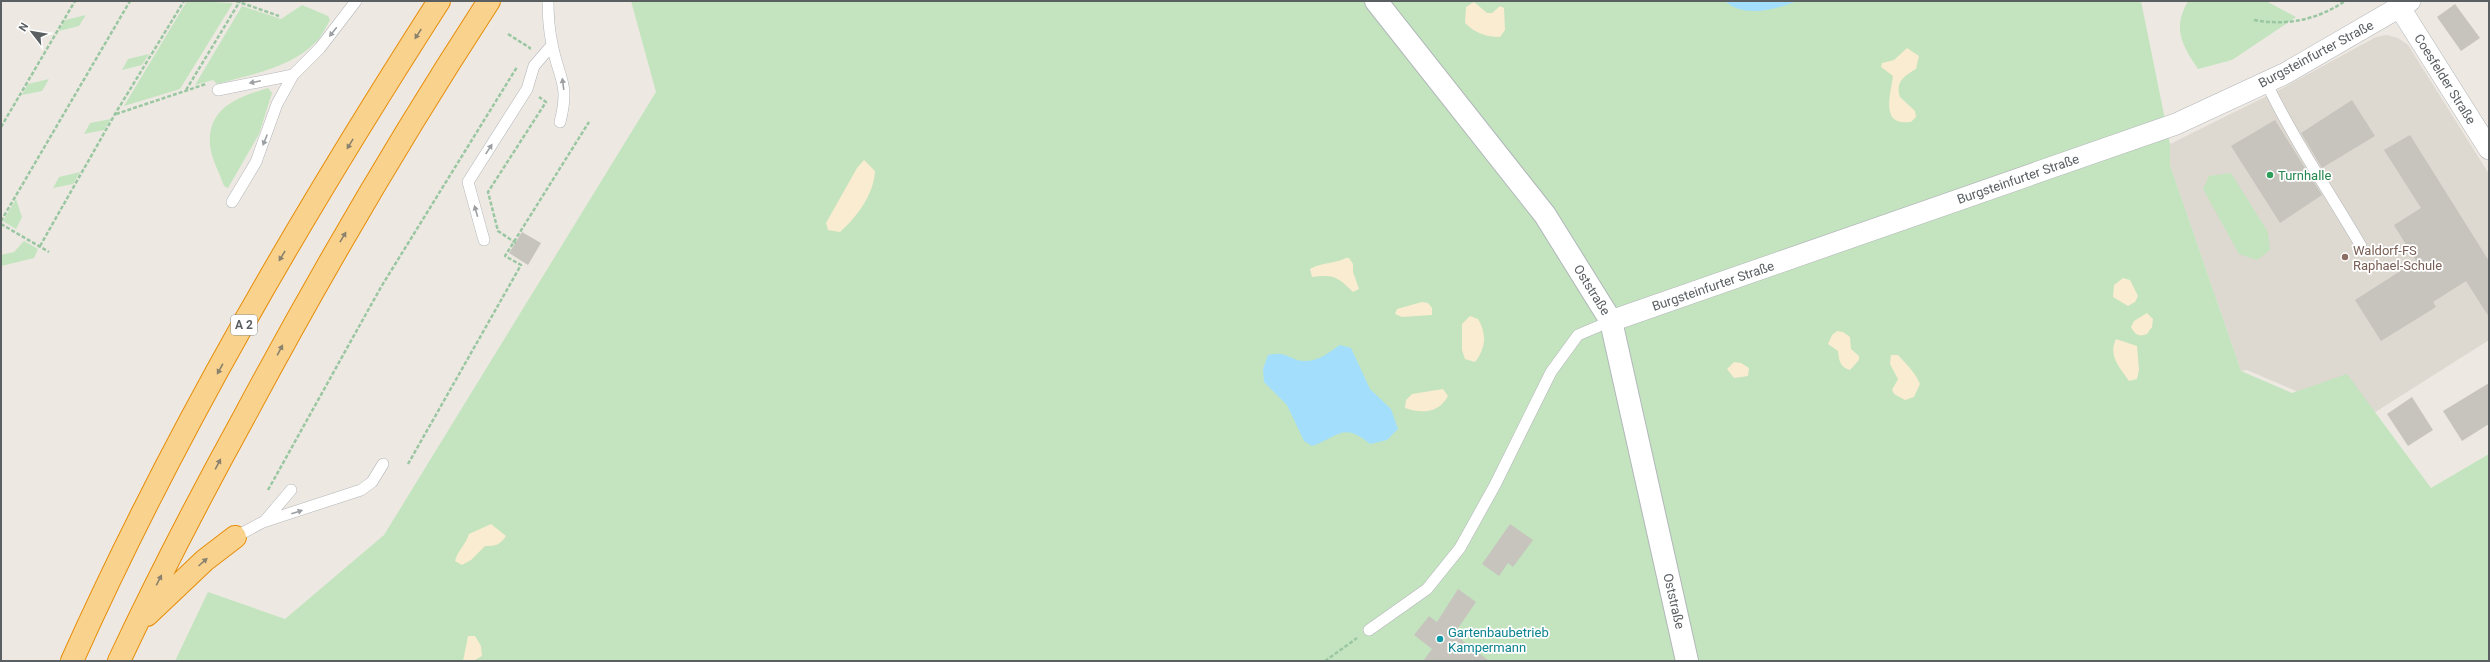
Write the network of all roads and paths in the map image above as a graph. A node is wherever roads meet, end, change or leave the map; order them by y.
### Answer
1 (75, 1) edge
2 (130, 1) edge
3 (184, 1) edge
4 (238, 1) edge
5 (356, 1) edge
6 (439, 1) edge
7 (489, 1) edge
8 (548, 1) edge
9 (1376, 1) edge
10 (2345, 1) edge
11 (2402, 3) edge
12 (278, 16) dead end
13 (2254, 20) dead end
14 (508, 34) dead end
15 (552, 45) junction
16 (526, 54) dead end
17 (518, 66) dead end
18 (293, 75) junction
19 (510, 78) junction
20 (2266, 82) junction
21 (527, 89) junction
22 (186, 90) junction
23 (218, 90) joint
24 (115, 114) junction
25 (560, 122) dead end
26 (589, 122) dead end
27 (1, 127) edge
28 (2489, 149) edge
29 (232, 202) dead end
30 (1, 222) edge
31 (484, 240) dead end
32 (514, 242) junction
33 (40, 246) junction
34 (2361, 246) dead end
35 (50, 252) dead end
36 (1611, 321) junction
37 (383, 464) dead end
38 (408, 464) dead end
39 (268, 490) dead end
40 (291, 490) dead end
41 (263, 522) junction
42 (235, 537) joint
43 (135, 627) junction
44 (1368, 630) joint
45 (72, 661) edge
46 (119, 661) edge
47 (1325, 661) edge
48 (1687, 661) edge

1 - 27 path
2 - 30 path
3 - 24 path
4 - 12 path
4 - 22 path
5 -> 18 lane
6 -> 45 highway, A 2
43 -> 7 highway
8 - 15 lane
9 - 36 street, Oststraße
10 - 13 path
11 - 20 street, Burgsteinfurter Straße
11 - 28 street, Coesfelder Straße
14 - 16 path
15 - 21 lane
25 -> 15 lane
17 - 19 path
18 -> 23 lane
18 -> 29 lane
19 - 21 path
19 - 39 path
20 - 34 lane
20 - 36 street, Burgsteinfurter Straße
31 -> 21 lane
21 - 32 path
22 - 23 path
22 - 24 path
24 - 33 path
26 - 32 path
30 - 33 path
32 - 38 path
33 - 35 path
36 - 44 lane
36 - 48 street, Oststraße
41 -> 37 lane
40 - 41 lane
41 - 42 lane
43 -> 42 highway
43 - 46 highway
44 - 47 path

